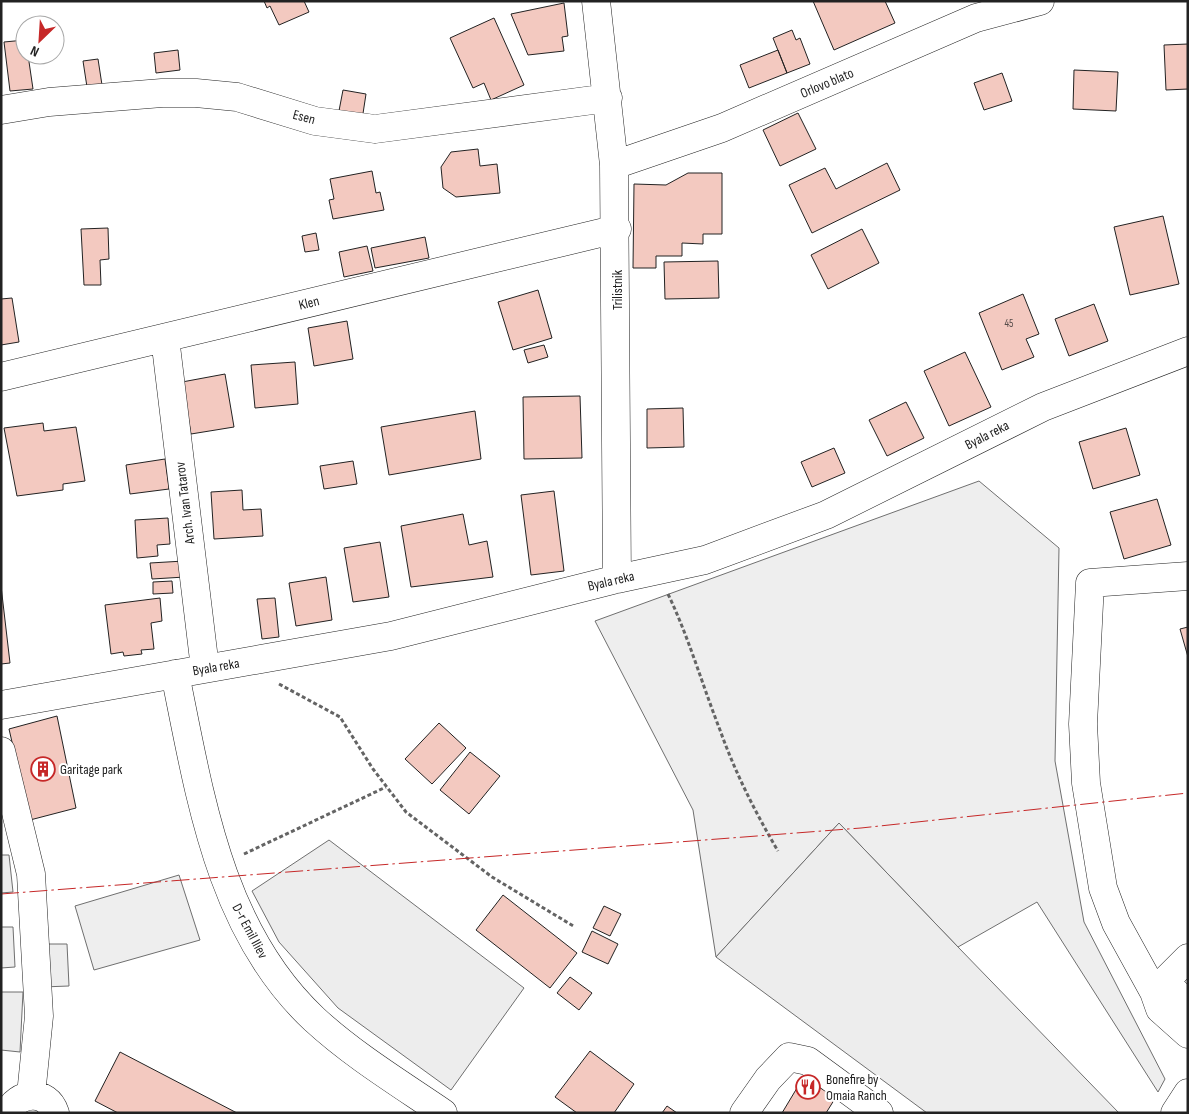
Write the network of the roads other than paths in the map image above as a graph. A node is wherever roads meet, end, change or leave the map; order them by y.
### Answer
1 (596, 1) edge
2 (1040, 1) edge
3 (608, 98) junction
4 (1, 110) edge
5 (614, 164) junction
6 (616, 229) junction
7 (165, 338) junction
8 (1188, 351) edge
9 (1, 377) edge
10 (1188, 576) edge
11 (617, 579) junction
12 (205, 668) junction
13 (175, 674) junction
14 (1, 704) edge
15 (1, 751) edge
16 (1188, 958) edge
17 (1154, 992) junction
18 (1188, 1005) edge
19 (1188, 1034) edge
20 (1188, 1093) edge
21 (31, 1095) junction
22 (8, 1113) edge
23 (55, 1113) edge
24 (443, 1113) edge
25 (744, 1113) edge
26 (879, 1113) edge
27 (1174, 1113) edge

1 - 3 street, Trilistnik
2 - 5 street, Orlovo blato
3 - 4 street, Esen
3 - 5 street, Trilistnik
5 - 6 street, Trilistnik
6 - 7 street, Klen
6 - 11 street, Trilistnik
7 - 9 street, Klen
7 - 12 street, Arch. Ivan Tatarov
8 - 11 street, Byala reka
10 - 17 street
11 - 12 street, Byala reka
12 - 13 street, Byala reka
13 - 14 street, Byala reka
13 - 24 street, D-r Emil Iliev
15 - 21 street
16 - 17 street
17 - 18 street
17 - 19 street
20 - 27 street
21 - 22 street
21 - 23 street
25 - 26 street

